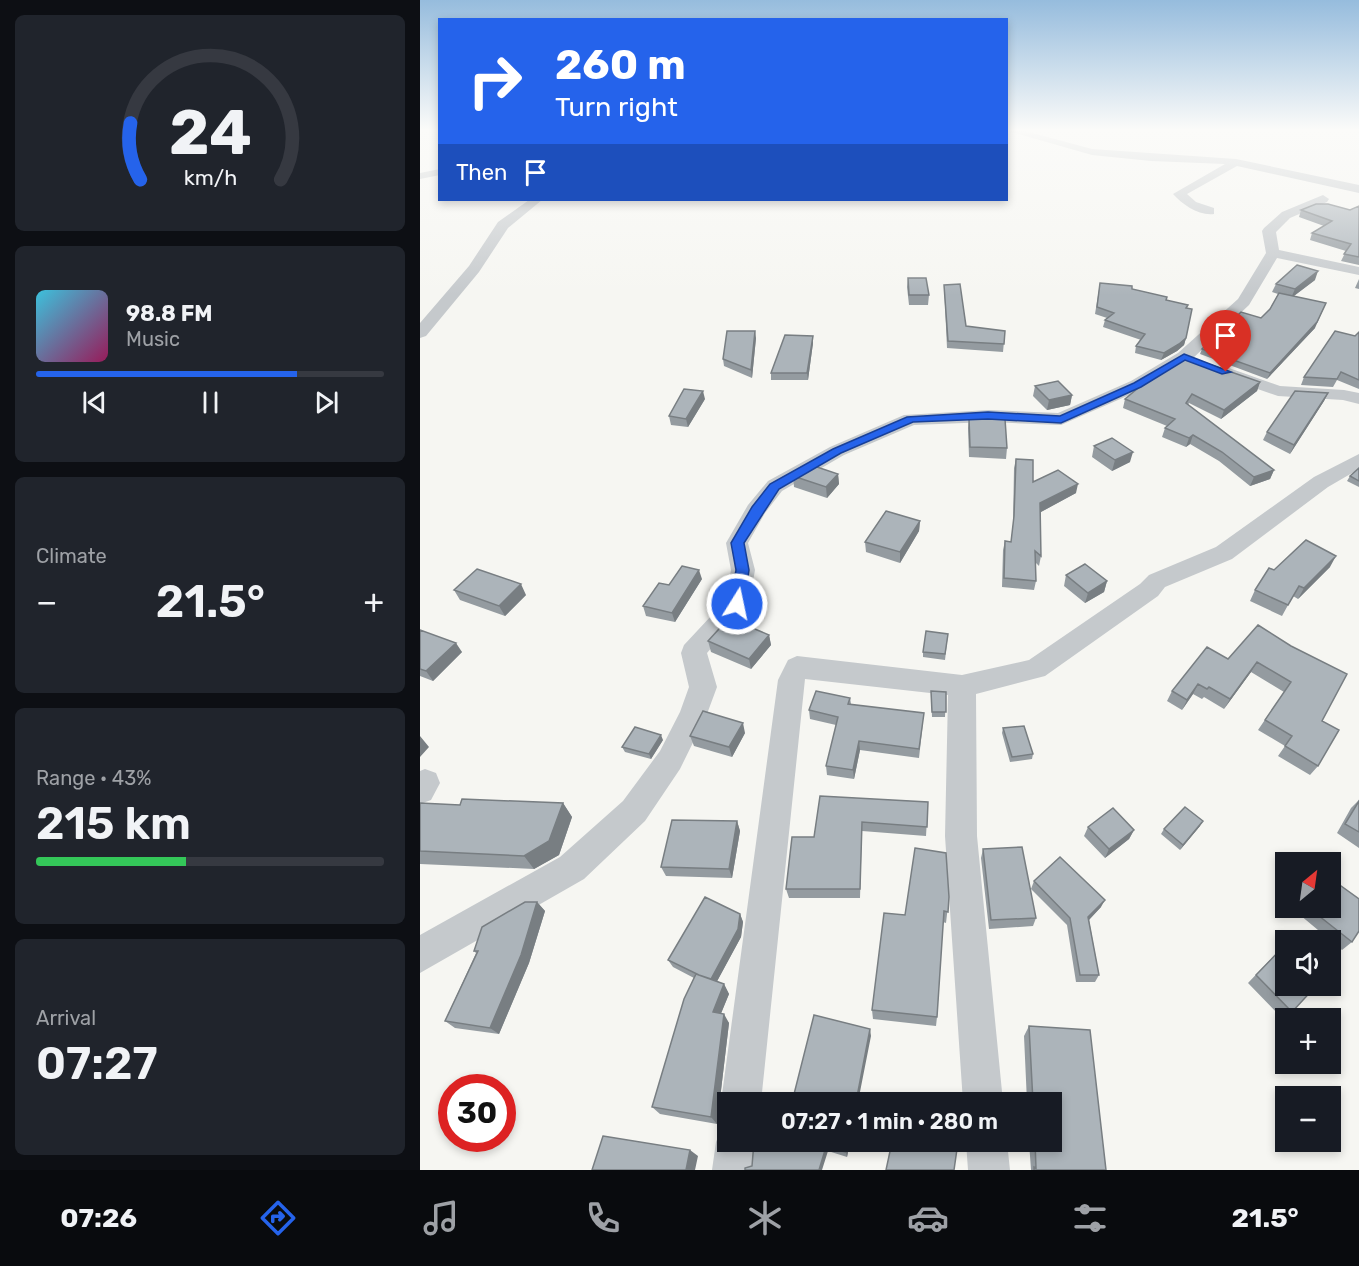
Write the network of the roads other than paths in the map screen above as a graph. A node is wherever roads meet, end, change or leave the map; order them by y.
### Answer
1 (1194, 186) edge
2 (1344, 186) edge
3 (1359, 189) edge
4 (1323, 199) dead end
5 (535, 201) edge
6 (1210, 211) dead end
7 (1274, 253) junction
8 (1359, 271) edge
9 (420, 333) edge
10 (1202, 363) junction
11 (1359, 399) edge
12 (1359, 460) edge
13 (962, 686) junction
14 (420, 954) edge
15 (742, 1092) edge
16 (982, 1092) edge
17 (736, 1152) edge
18 (988, 1152) edge
19 (733, 1170) edge
20 (989, 1170) edge

1 - 6 street
2 - 3 street
4 - 7 street
5 - 9 street
7 - 8 street
7 - 10 street
10 - 11 street
10 - 14 street
12 - 13 street
13 - 15 street
13 - 16 street
17 - 19 street
18 - 20 street

